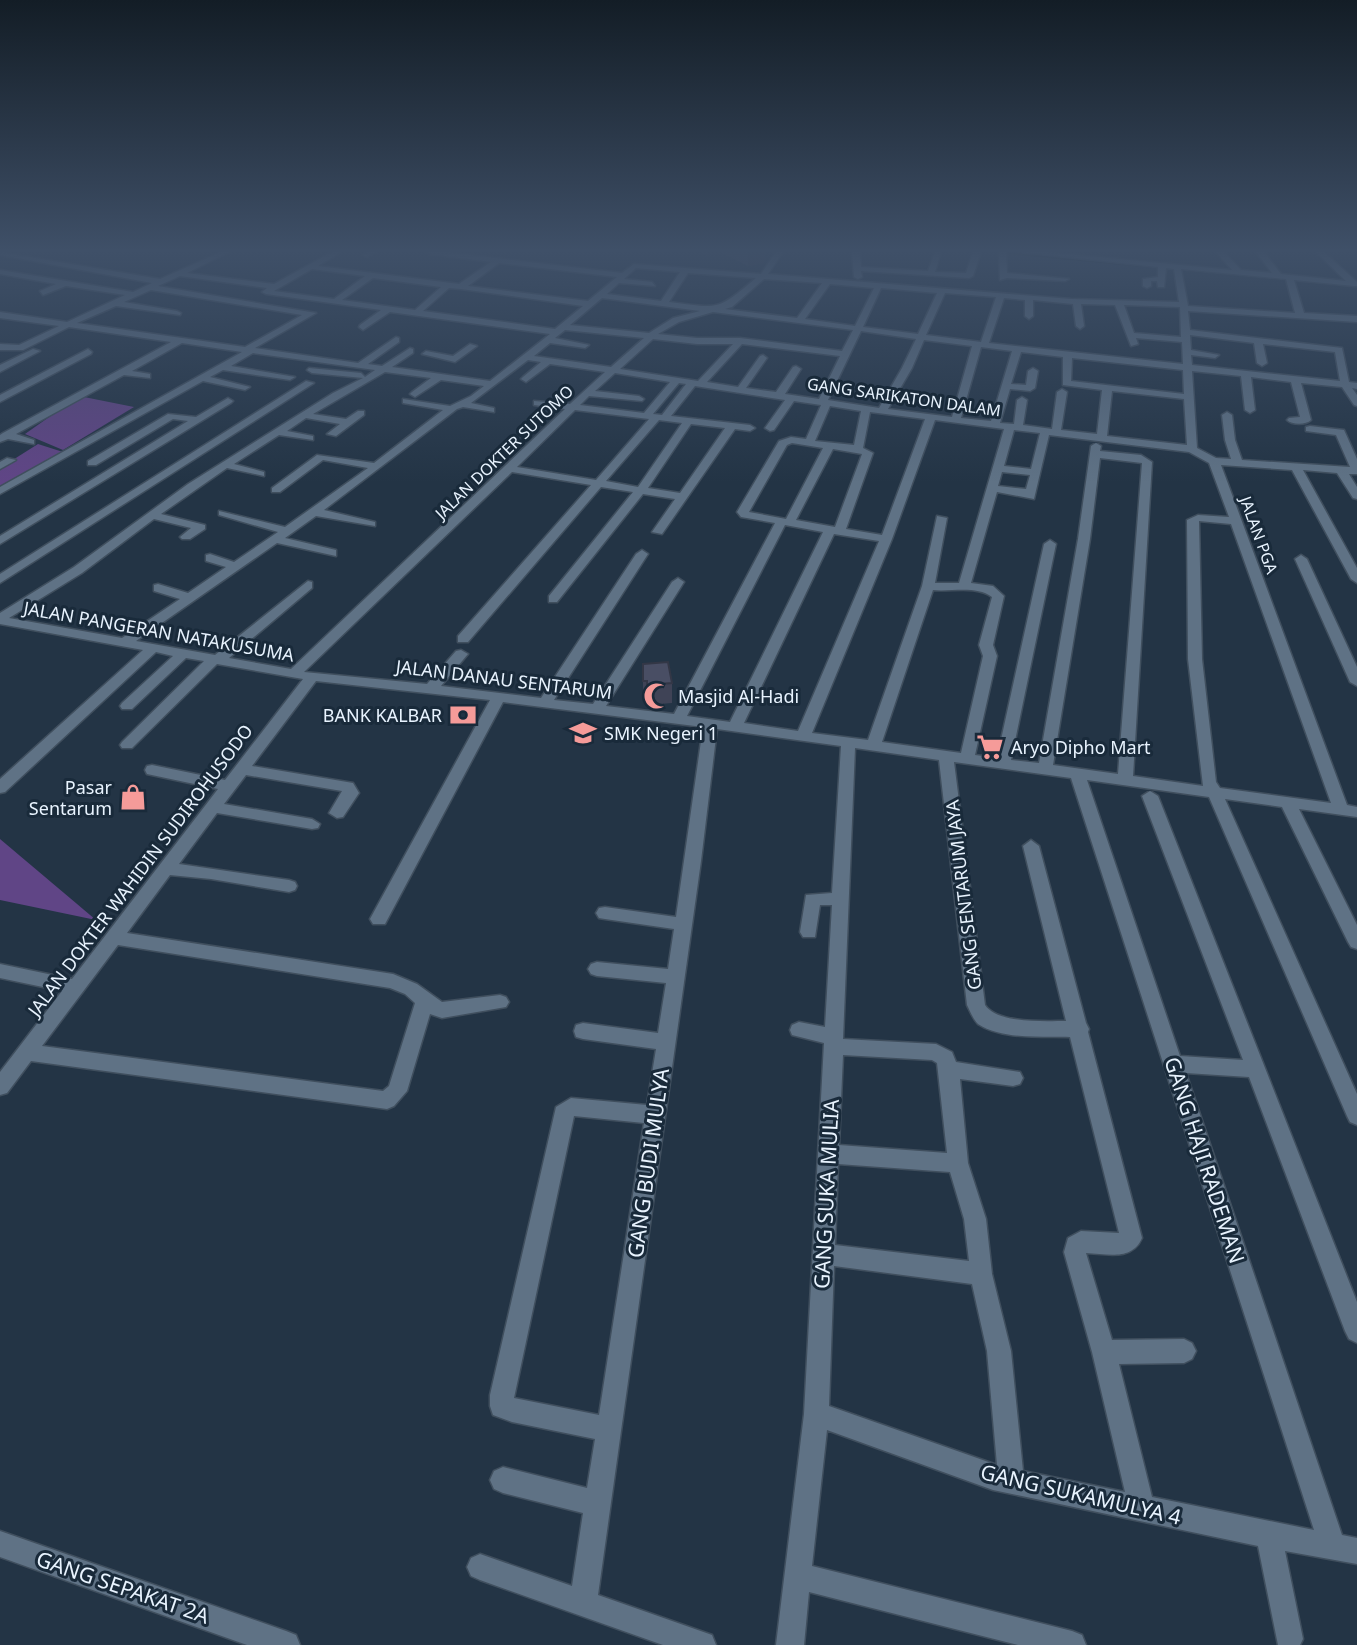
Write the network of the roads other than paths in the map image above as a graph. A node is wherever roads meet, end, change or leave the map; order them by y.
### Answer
1 (59, 329) edge
2 (96, 329) edge
3 (285, 329) edge
4 (505, 329) edge
5 (528, 329) edge
6 (561, 329) edge
7 (660, 329) edge
8 (856, 329) joint
9 (925, 329) edge
10 (987, 329) edge
11 (1129, 329) edge
12 (1186, 329) edge
13 (556, 333) junction
14 (651, 336) junction
15 (1186, 336) junction
16 (492, 337) dead end
17 (919, 337) junction
18 (181, 340) junction
19 (286, 340) dead end
20 (396, 340) dead end
21 (1258, 340) junction
22 (740, 341) junction
23 (585, 345) dead end
24 (981, 345) junction
25 (473, 346) dead end
26 (2, 349) edge
27 (249, 349) junction
28 (325, 349) dead end
29 (1017, 349) junction
30 (36, 351) dead end
31 (410, 351) dead end
32 (88, 352) dead end
33 (265, 352) junction
34 (1186, 352) junction
35 (846, 354) junction
36 (1068, 355) junction
37 (1216, 355) dead end
38 (525, 357) junction
39 (310, 358) junction
40 (764, 358) dead end
41 (548, 361) junction
42 (1262, 363) dead end
43 (137, 364) junction
44 (360, 365) junction
45 (1186, 366) junction
46 (155, 367) dead end
47 (220, 367) junction
48 (514, 367) junction
49 (384, 368) junction
50 (0, 369) edge
51 (313, 369) dead end
52 (796, 369) dead end
53 (613, 370) junction
54 (402, 371) junction
55 (536, 371) junction
56 (1033, 371) dead end
57 (122, 372) junction
58 (1244, 373) junction
59 (147, 376) dead end
60 (440, 376) junction
61 (290, 377) dead end
62 (201, 378) junction
63 (370, 378) junction
64 (526, 379) dead end
65 (678, 379) junction
66 (1295, 379) junction
67 (1123, 382) dead end
68 (309, 383) dead end
69 (697, 383) junction
70 (491, 384) junction
71 (1345, 384) junction
72 (1006, 386) junction
73 (1357, 386) edge
74 (246, 387) dead end
75 (1107, 389) junction
76 (590, 390) junction
77 (740, 390) junction
78 (1062, 392) dead end
79 (1188, 393) junction
80 (639, 396) dead end
81 (779, 396) junction
82 (58, 398) dead end
83 (791, 398) junction
84 (0, 399) edge
85 (72, 400) junction
86 (228, 401) dead end
87 (824, 402) junction
88 (537, 403) dead end
89 (1357, 403) edge
90 (1000, 405) junction
91 (456, 406) junction
92 (573, 408) junction
93 (866, 409) junction
94 (491, 410) dead end
95 (1250, 410) dead end
96 (882, 411) junction
97 (361, 413) dead end
98 (304, 415) junction
99 (1227, 415) dead end
100 (657, 416) junction
101 (931, 417) junction
102 (690, 419) junction
103 (956, 419) junction
104 (198, 420) junction
105 (439, 420) junction
106 (1292, 420) dead end
107 (348, 422) junction
108 (458, 423) dead end
109 (995, 424) junction
110 (1308, 425) junction
111 (732, 426) junction
112 (750, 428) dead end
113 (770, 428) dead end
114 (1014, 428) junction
115 (1148, 431) dead end
116 (279, 432) junction
117 (1050, 432) junction
118 (332, 434) dead end
119 (4, 437) edge
120 (1100, 437) junction
121 (309, 438) dead end
122 (1315, 441) dead end
123 (30, 442) dead end
124 (809, 443) junction
125 (1146, 443) junction
126 (829, 446) junction
127 (858, 449) junction
128 (1192, 449) junction
129 (1095, 454) junction
130 (61, 457) junction
131 (1214, 461) junction
132 (92, 463) junction
133 (1238, 463) junction
134 (227, 465) junction
135 (377, 467) junction
136 (1296, 467) junction
137 (998, 468) junction
138 (120, 469) junction
139 (510, 470) junction
140 (1340, 470) junction
141 (1357, 471) edge
142 (1035, 473) junction
143 (260, 474) dead end
144 (159, 477) junction
145 (598, 483) junction
146 (192, 485) junction
147 (992, 488) junction
148 (276, 489) dead end
149 (641, 490) junction
150 (0, 491) edge
151 (1357, 496) edge
152 (682, 497) junction
153 (315, 512) junction
154 (223, 513) dead end
155 (154, 516) junction
156 (941, 518) dead end
157 (1236, 521) junction
158 (785, 522) junction
159 (371, 524) dead end
160 (288, 531) junction
161 (658, 531) dead end
162 (834, 531) junction
163 (186, 537) dead end
164 (276, 539) junction
165 (886, 539) junction
166 (0, 541) edge
167 (1051, 544) dead end
168 (332, 553) dead end
169 (642, 554) dead end
170 (210, 558) dead end
171 (1301, 559) dead end
172 (236, 566) junction
173 (0, 579) edge
174 (1357, 579) edge
175 (678, 582) dead end
176 (308, 585) dead end
177 (928, 586) junction
178 (964, 586) junction
179 (158, 588) dead end
180 (190, 598) junction
181 (553, 599) dead end
182 (0, 619) edge
183 (463, 639) dead end
184 (126, 642) junction
185 (154, 647) junction
186 (183, 653) junction
187 (461, 654) dead end
188 (217, 659) junction
189 (295, 673) junction
190 (312, 677) junction
191 (1357, 682) edge
192 (431, 689) junction
193 (498, 698) junction
194 (545, 704) junction
195 (127, 706) dead end
196 (596, 710) junction
197 (678, 719) junction
198 (710, 725) junction
199 (734, 727) junction
200 (803, 736) junction
201 (848, 743) junction
202 (127, 745) dead end
203 (873, 746) junction
204 (946, 757) junction
205 (967, 759) junction
206 (1003, 764) junction
207 (240, 769) junction
208 (1045, 769) junction
209 (152, 770) dead end
210 (1077, 774) junction
211 (1125, 781) junction
212 (227, 786) junction
213 (0, 788) edge
214 (1147, 790) junction
215 (1215, 793) junction
216 (1288, 803) junction
217 (211, 807) junction
218 (1341, 810) junction
219 (1357, 812) edge
220 (337, 813) dead end
221 (312, 824) dead end
222 (1031, 846) dead end
223 (164, 869) junction
224 (289, 886) dead end
225 (839, 899) junction
226 (605, 913) dead end
227 (379, 919) dead end
228 (683, 924) junction
229 (809, 932) dead end
230 (113, 938) junction
231 (1357, 942) edge
232 (597, 969) dead end
233 (0, 971) edge
234 (676, 977) junction
235 (76, 987) junction
236 (425, 1000) junction
237 (500, 1002) dead end
238 (1080, 1029) junction
239 (799, 1030) dead end
240 (583, 1031) dead end
241 (666, 1042) junction
242 (834, 1042) junction
243 (27, 1052) junction
244 (1173, 1064) junction
245 (949, 1069) junction
246 (1254, 1069) junction
247 (1013, 1078) dead end
248 (0, 1087) edge
249 (655, 1115) junction
250 (1357, 1116) edge
251 (828, 1154) junction
252 (958, 1163) junction
253 (824, 1254) junction
254 (981, 1274) junction
255 (1357, 1331) edge
256 (1184, 1351) dead end
257 (1104, 1352) junction
258 (816, 1414) junction
259 (609, 1429) junction
260 (503, 1480) dead end
261 (1011, 1481) junction
262 (598, 1504) junction
263 (1141, 1507) junction
264 (1269, 1535) junction
265 (0, 1544) edge
266 (1345, 1549) edge
267 (480, 1567) dead end
268 (800, 1576) junction
269 (583, 1602) junction
270 (1289, 1639) dead end
271 (286, 1645) edge
272 (702, 1645) edge
273 (790, 1645) edge
274 (1072, 1645) edge

1 - 26 street
2 - 18 street
3 - 27 street
4 - 16 street
5 - 13 street
6 - 13 street
7 - 14 street, JALAN DOKTER SUTOMO
8 - 17 street
8 - 35 street
9 - 17 street
10 - 24 street
11 - 15 street
12 - 15 street
13 - 14 street
13 - 23 street
13 - 38 street
14 - 22 street
14 - 53 street, JALAN DOKTER SUTOMO
15 - 21 street
15 - 34 street
17 - 24 street
17 - 96 street
18 - 27 street
18 - 43 street
19 - 33 street
20 - 44 street
21 - 42 street
21 - 71 street
22 - 35 street
22 - 69 street
24 - 29 street
24 - 103 street
25 - 54 street
27 - 33 street
27 - 47 street
28 - 39 street
29 - 36 street
29 - 72 street
30 - 50 street
31 - 49 street
32 - 84 street
33 - 39 street
34 - 37 street
34 - 45 street
35 - 87 street
36 - 45 street
36 - 75 street
38 - 41 street, GANG SARIKATON DALAM
38 - 48 street
39 - 44 street
40 - 77 street
41 - 53 street, GANG SARIKATON DALAM
41 - 55 street
43 - 46 street
43 - 57 street
44 - 49 street
45 - 58 street
45 - 79 street
47 - 61 street
47 - 62 street
48 - 55 street
48 - 70 street
49 - 54 street
49 - 63 street
51 - 63 street
52 - 81 street
53 - 65 street, GANG SARIKATON DALAM
53 - 76 street, JALAN DOKTER SUTOMO
54 - 60 street
55 - 64 street
56 - 72 street
57 - 59 street
57 - 85 street
58 - 66 street
58 - 95 street
60 - 70 street
60 - 91 street
62 - 74 street
62 - 130 street
63 - 98 street
65 - 69 street, GANG SARIKATON DALAM
65 - 100 street
66 - 71 street
66 - 110 street
67 - 79 street
68 - 144 street
69 - 77 street, GANG SARIKATON DALAM
69 - 100 street
70 - 91 street
71 - 73 street
71 - 89 street
72 - 90 street
75 - 79 street
75 - 120 street
76 - 80 street
76 - 92 street, JALAN DOKTER SUTOMO
77 - 81 street, GANG SARIKATON DALAM
78 - 117 street
79 - 128 street
81 - 83 street, GANG SARIKATON DALAM
82 - 85 street
83 - 87 street, GANG SARIKATON DALAM
83 - 113 street
85 - 119 street
86 - 104 street
87 - 93 street, GANG SARIKATON DALAM
87 - 124 street
88 - 92 street
90 - 109 street
90 - 114 street
91 - 94 street
91 - 105 street
92 - 100 street
92 - 139 street, JALAN DOKTER SUTOMO
93 - 96 street, GANG SARIKATON DALAM
93 - 127 street
96 - 101 street, GANG SARIKATON DALAM
97 - 107 street
98 - 107 street
98 - 116 street
99 - 133 street
100 - 102 street
100 - 145 street
101 - 103 street, GANG SARIKATON DALAM
101 - 165 street
102 - 111 street
102 - 149 street
103 - 109 street, GANG SARIKATON DALAM
104 - 132 street
104 - 138 street
105 - 108 street
105 - 135 street
106 - 110 street
107 - 118 street
109 - 114 street, GANG SARIKATON DALAM
110 - 122 street
110 - 141 street
111 - 112 street
111 - 152 street
114 - 117 street, GANG SARIKATON DALAM
114 - 137 street
115 - 125 street
116 - 121 street
116 - 134 street
117 - 120 street, GANG SARIKATON DALAM
117 - 142 street
119 - 123 street
120 - 125 street, GANG SARIKATON DALAM
120 - 129 street
124 - 126 street
124 - 158 street
125 - 128 street, GANG SARIKATON DALAM
126 - 127 street
126 - 158 street
127 - 162 street
128 - 131 street
129 - 208 street
129 - 211 street
130 - 132 street
130 - 150 street
131 - 133 street
131 - 157 street, JALAN PGA
132 - 138 street
133 - 136 street
134 - 143 street
134 - 146 street
135 - 148 street
135 - 153 street
136 - 140 street
136 - 174 street
137 - 142 street
137 - 147 street
138 - 166 street
139 - 145 street
139 - 189 street, JALAN DOKTER SUTOMO
140 - 141 street
140 - 151 street
142 - 147 street
144 - 146 street
144 - 173 street
145 - 149 street
145 - 183 street
146 - 155 street
147 - 178 street
149 - 152 street
149 - 181 street
152 - 161 street
153 - 159 street
153 - 160 street
154 - 160 street
155 - 163 street
155 - 182 street
156 - 177 street
157 - 215 street
157 - 218 street, JALAN PGA
158 - 162 street
158 - 197 street
160 - 164 street
162 - 165 street
162 - 199 street
164 - 168 street
164 - 172 street
165 - 200 street
167 - 206 street
169 - 194 street
170 - 172 street
171 - 191 street
172 - 180 street
175 - 196 street
176 - 188 street
177 - 178 street
177 - 203 street
178 - 205 street
179 - 180 street
180 - 184 street
182 - 184 street, JALAN PANGERAN NATAKUSUMA
184 - 185 street, JALAN PANGERAN NATAKUSUMA
185 - 186 street, JALAN PANGERAN NATAKUSUMA
185 - 213 street
186 - 188 street, JALAN PANGERAN NATAKUSUMA
186 - 195 street
187 - 192 street
188 - 189 street, JALAN PANGERAN NATAKUSUMA
188 - 202 street
189 - 190 street, JALAN PANGERAN NATAKUSUMA
190 - 192 street, JALAN DANAU SENTARUM
190 - 207 street, JALAN DOKTER WAHIDIN SUDIROHUSODO
192 - 193 street, JALAN DANAU SENTARUM
193 - 194 street, JALAN DANAU SENTARUM
193 - 227 street
194 - 196 street, JALAN DANAU SENTARUM
196 - 197 street, JALAN DANAU SENTARUM
197 - 198 street, JALAN DANAU SENTARUM
198 - 199 street, JALAN DANAU SENTARUM
198 - 228 street, GANG BUDI MULYA
199 - 200 street, JALAN DANAU SENTARUM
200 - 201 street, JALAN DANAU SENTARUM
201 - 203 street, JALAN DANAU SENTARUM
201 - 225 street, GANG SUKA MULIA
203 - 204 street, JALAN DANAU SENTARUM
204 - 205 street, JALAN DANAU SENTARUM
204 - 238 street, GANG SENTARUM JAYA
205 - 206 street, JALAN DANAU SENTARUM
206 - 208 street, JALAN DANAU SENTARUM
207 - 212 street, JALAN DOKTER WAHIDIN SUDIROHUSODO
207 - 220 street
208 - 210 street, JALAN DANAU SENTARUM
209 - 212 street
210 - 211 street, JALAN DANAU SENTARUM
210 - 244 street, GANG HAJI RADEMAN
211 - 214 street, JALAN DANAU SENTARUM
212 - 217 street, JALAN DOKTER WAHIDIN SUDIROHUSODO
214 - 215 street, JALAN DANAU SENTARUM
214 - 246 street
215 - 216 street, JALAN DANAU SENTARUM
215 - 250 street
216 - 218 street, JALAN DANAU SENTARUM
216 - 231 street
217 - 221 street
217 - 223 street, JALAN DOKTER WAHIDIN SUDIROHUSODO
218 - 219 street, JALAN DANAU SENTARUM
222 - 238 street
223 - 224 street
223 - 230 street, JALAN DOKTER WAHIDIN SUDIROHUSODO
225 - 229 street
225 - 242 street, GANG SUKA MULIA
226 - 228 street
228 - 234 street, GANG BUDI MULYA
230 - 235 street, JALAN DOKTER WAHIDIN SUDIROHUSODO
230 - 236 street
232 - 234 street
233 - 235 street
234 - 241 street, GANG BUDI MULYA
235 - 243 street, JALAN DOKTER WAHIDIN SUDIROHUSODO
236 - 237 street
236 - 243 street
238 - 257 street
239 - 242 street
240 - 241 street
241 - 249 street, GANG BUDI MULYA
242 - 245 street
242 - 251 street, GANG SUKA MULIA
243 - 248 street, JALAN DOKTER WAHIDIN SUDIROHUSODO
244 - 246 street
244 - 266 street, GANG HAJI RADEMAN
245 - 247 street
245 - 252 street
246 - 255 street
249 - 259 street, GANG BUDI MULYA
249 - 259 street
251 - 252 street
251 - 253 street, GANG SUKA MULIA
252 - 254 street
253 - 254 street
253 - 258 street, GANG SUKA MULIA
254 - 261 street
256 - 257 street
257 - 263 street
258 - 261 street, GANG SUKAMULYA 4
258 - 268 street, GANG SUKA MULIA
259 - 262 street, GANG BUDI MULYA
260 - 262 street
261 - 263 street, GANG SUKAMULYA 4
262 - 269 street, GANG BUDI MULYA
263 - 264 street, GANG SUKAMULYA 4
264 - 266 street, GANG SUKAMULYA 4
264 - 270 street
265 - 271 street, GANG SEPAKAT 2A
267 - 269 street
268 - 273 street, GANG SUKA MULIA
268 - 274 street
269 - 272 street

